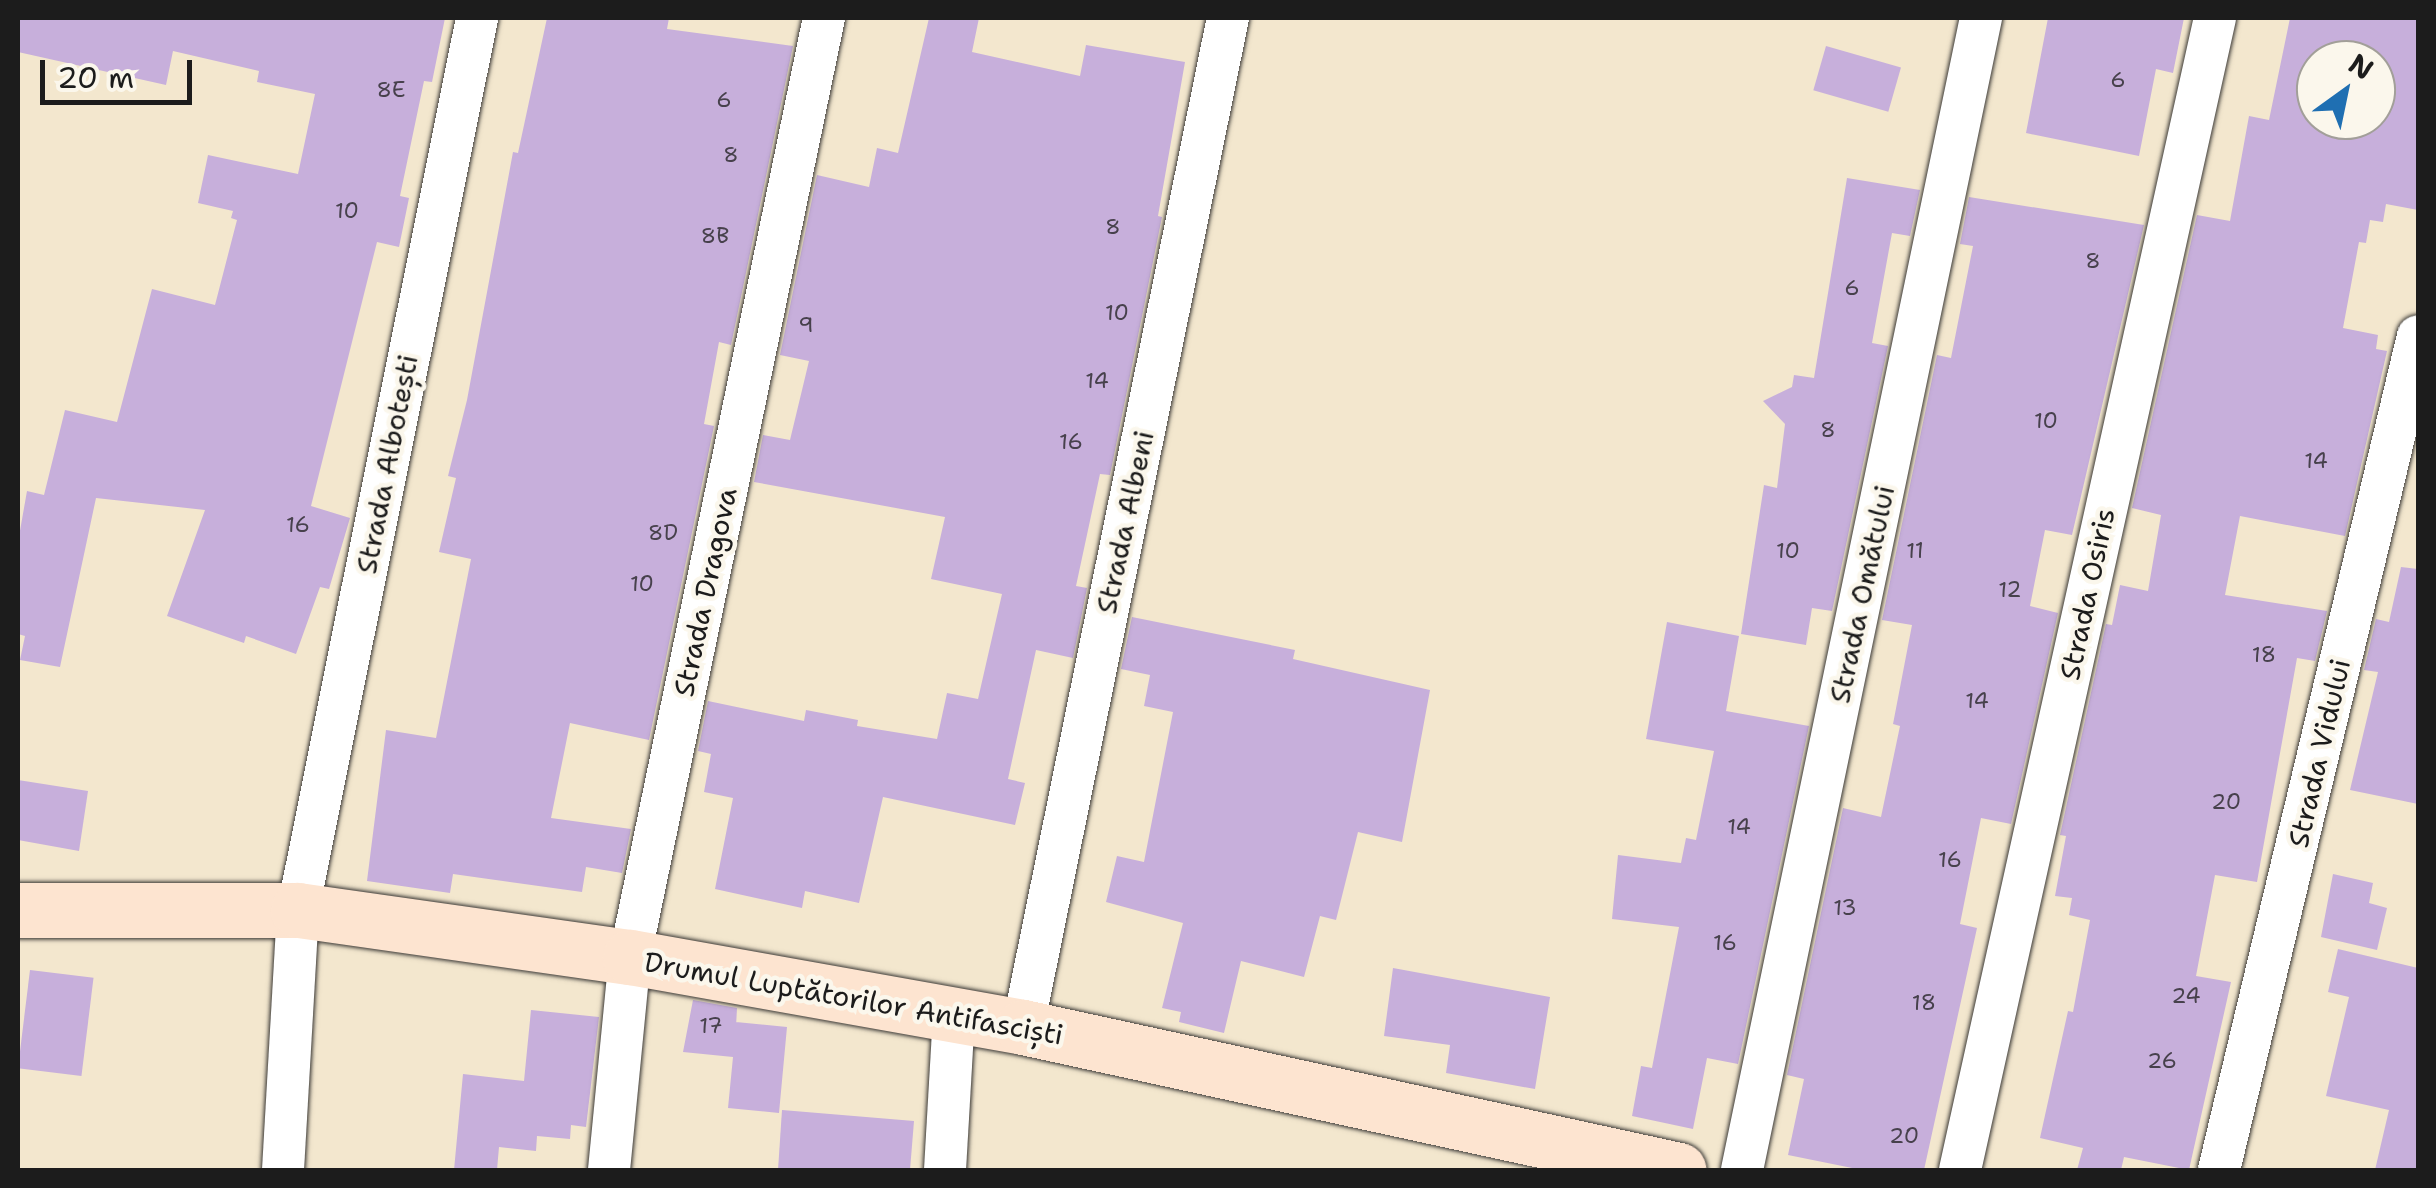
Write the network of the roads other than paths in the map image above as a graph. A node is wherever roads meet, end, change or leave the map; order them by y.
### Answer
1 (477, 18) edge
2 (824, 18) edge
3 (1228, 18) edge
4 (1982, 18) edge
5 (2214, 18) edge
6 (2418, 336) edge
7 (18, 910) edge
8 (298, 910) junction
9 (630, 956) junction
10 (954, 1014) junction
11 (1023, 1026) junction
12 (283, 1170) edge
13 (609, 1170) edge
14 (944, 1170) edge
15 (1680, 1170) edge
16 (1742, 1170) edge
17 (1960, 1170) edge
18 (2219, 1170) edge

1 - 8 street, Strada Albotești
2 - 9 street, Strada Dragova
3 - 11 street, Strada Albeni
4 - 16 street, Strada Omătului
5 - 17 street, Strada Osiris
6 - 18 street, Strada Vidului
7 - 8 street, Drumul Luptătorilor Antifasciști
8 - 9 street, Drumul Luptătorilor Antifasciști
8 - 12 street, Strada Albotești
9 - 10 street, Drumul Luptătorilor Antifasciști
9 - 13 street, Strada Dragova
10 - 11 street, Drumul Luptătorilor Antifasciști
10 - 14 street
11 - 15 street, Drumul Luptătorilor Antifasciști

